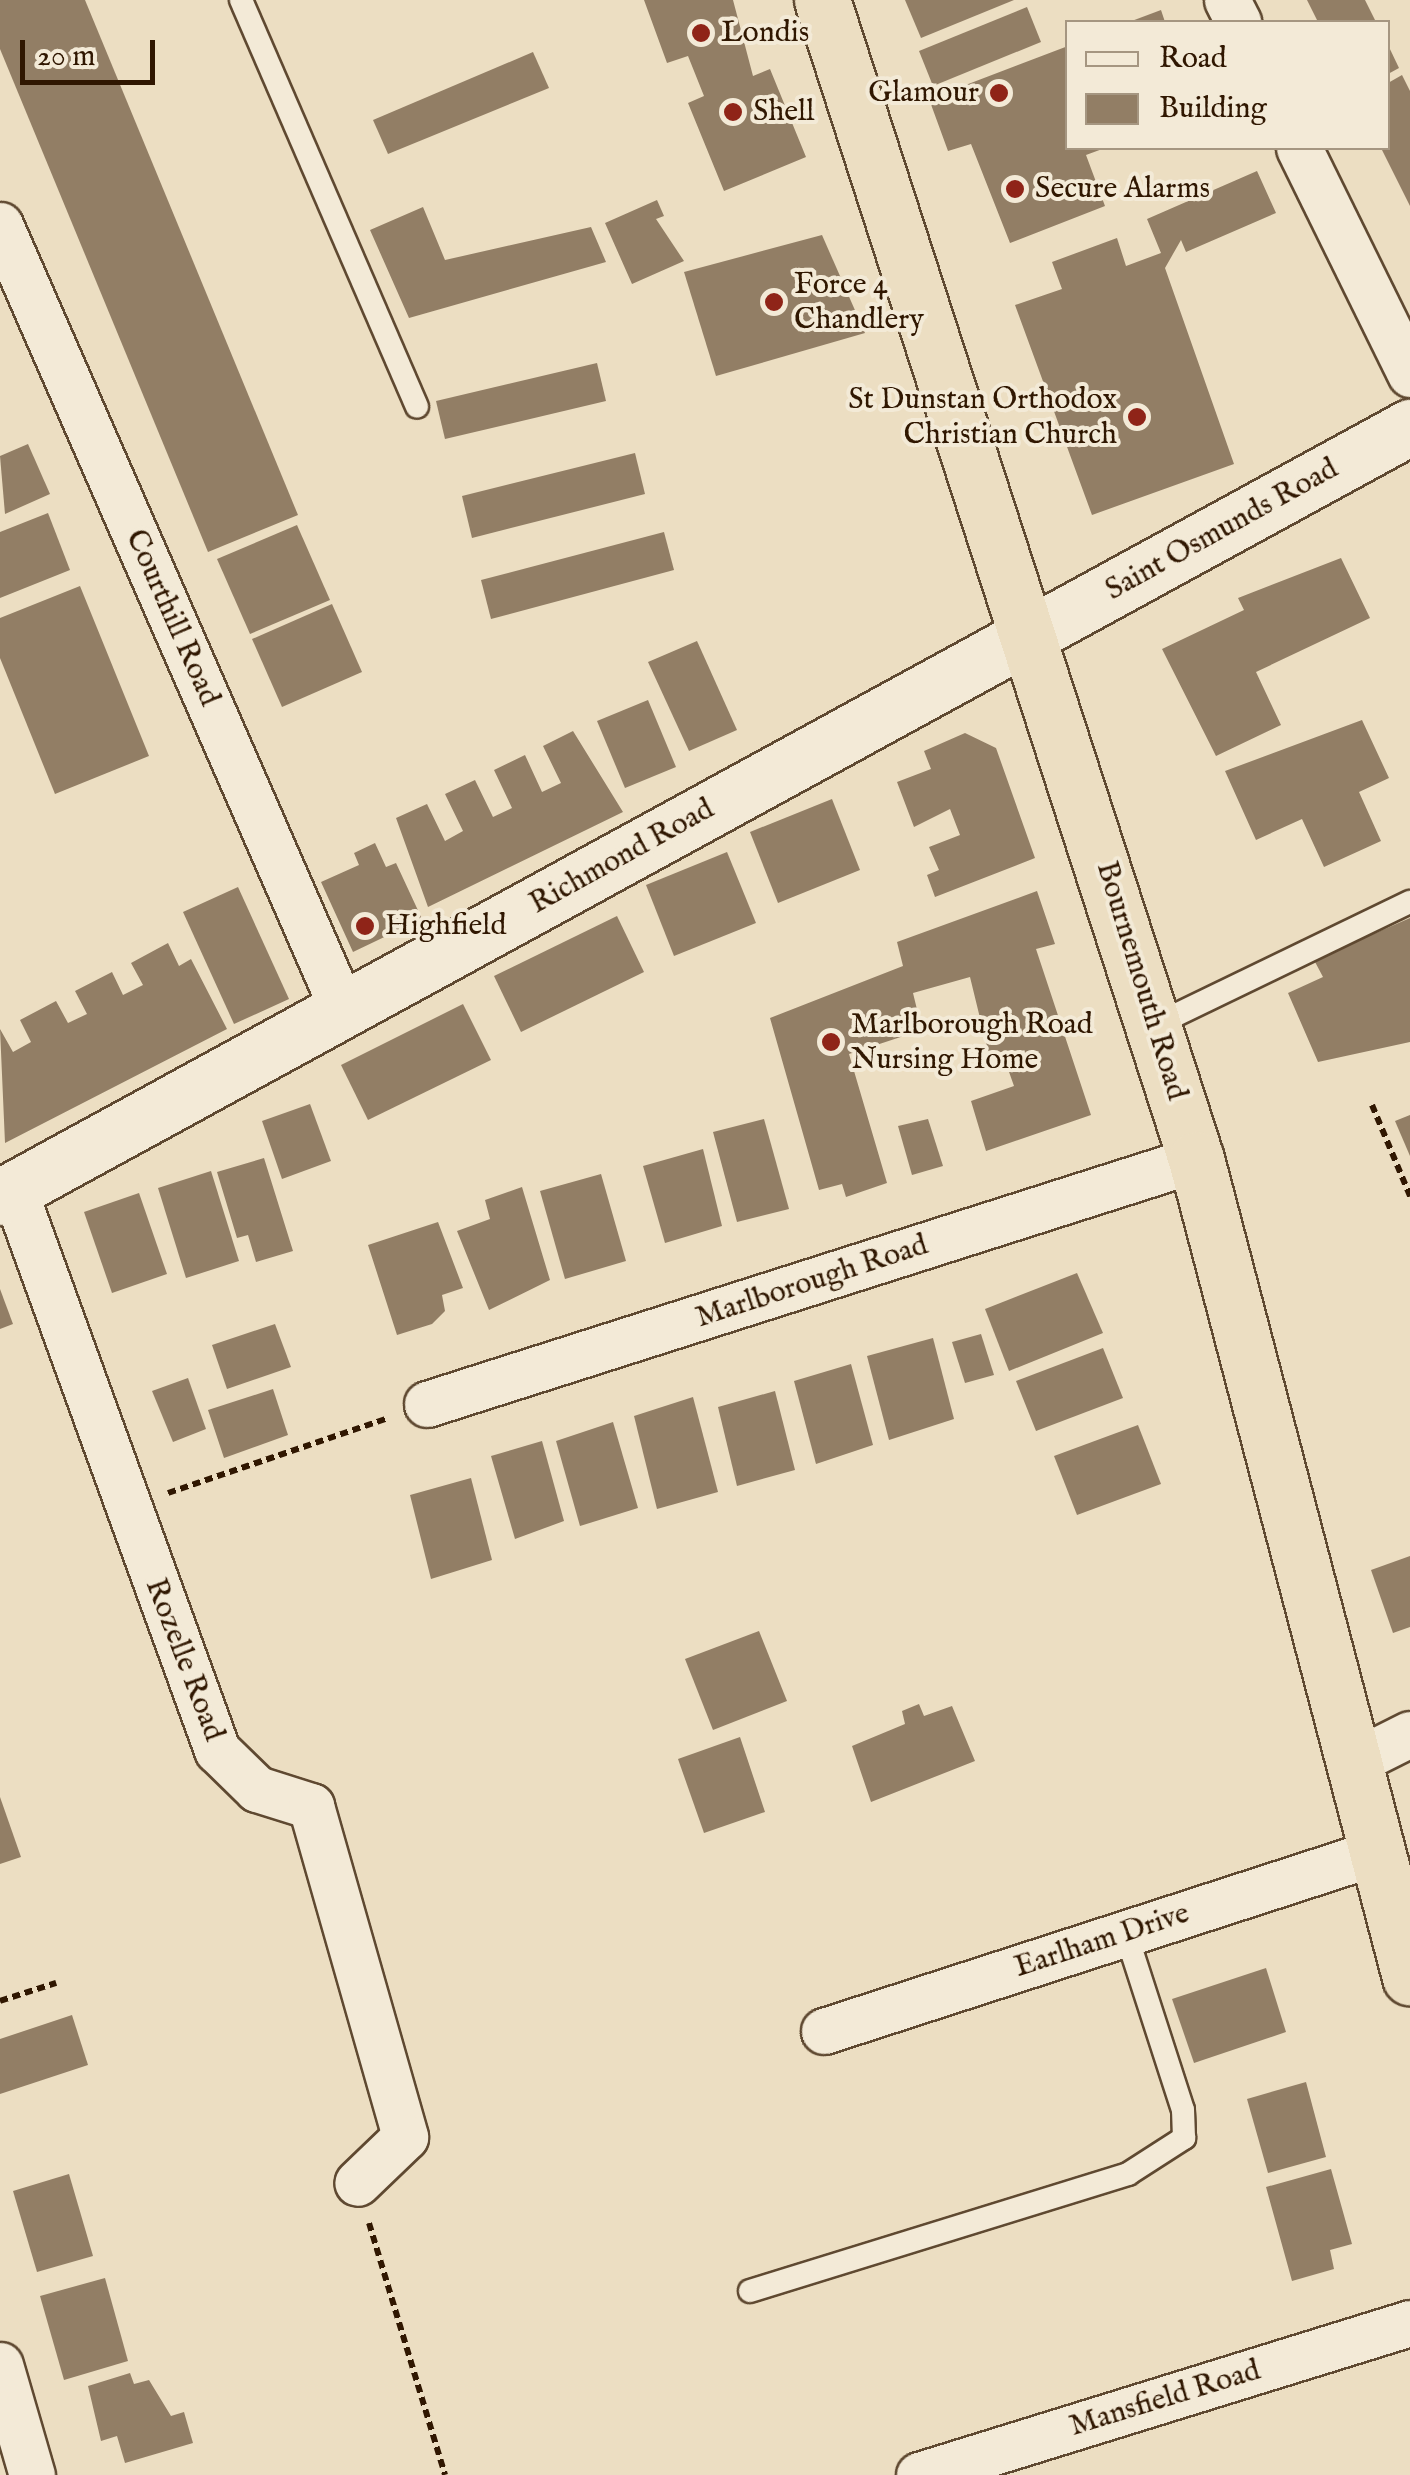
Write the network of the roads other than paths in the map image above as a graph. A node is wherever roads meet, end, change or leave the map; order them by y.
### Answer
1 (242, 0) edge
2 (822, 0) edge
3 (1300, 150) edge
4 (0, 225) edge
5 (1410, 374) edge
6 (417, 407) dead end
7 (1410, 428) edge
8 (1034, 632) junction
9 (1410, 902) edge
10 (344, 1010) junction
11 (1155, 1025) junction
12 (1196, 1159) junction
13 (7, 1194) edge
14 (427, 1404) road end
15 (1410, 1734) edge
16 (1358, 1760) junction
17 (1380, 1851) junction
18 (1126, 1933) junction
19 (1410, 1977) edge
20 (824, 2031) dead end
21 (357, 2183) road end
22 (750, 2292) dead end
23 (1410, 2323) edge
24 (0, 2365) edge
25 (32, 2475) edge
26 (919, 2475) edge

1 - 6 lane
2 - 8 highway, Bournemouth Road
3 - 5 street
4 - 10 street, Courthill Road
7 - 8 street, Saint Osmunds Road
8 - 10 street, Richmond Road
8 - 11 highway, Bournemouth Road
9 - 11 lane
10 - 13 street, Richmond Road
11 - 12 highway, Bournemouth Road
12 - 14 street, Marlborough Road
12 - 16 highway, Bournemouth Road
13 - 21 street, Rozelle Road
15 - 16 street
16 - 17 highway, Bournemouth Road
17 - 18 street, Earlham Drive
17 - 19 highway, Bournemouth Road
18 - 20 street, Earlham Drive
18 - 22 lane
23 - 26 street, Mansfield Road
24 - 25 street

